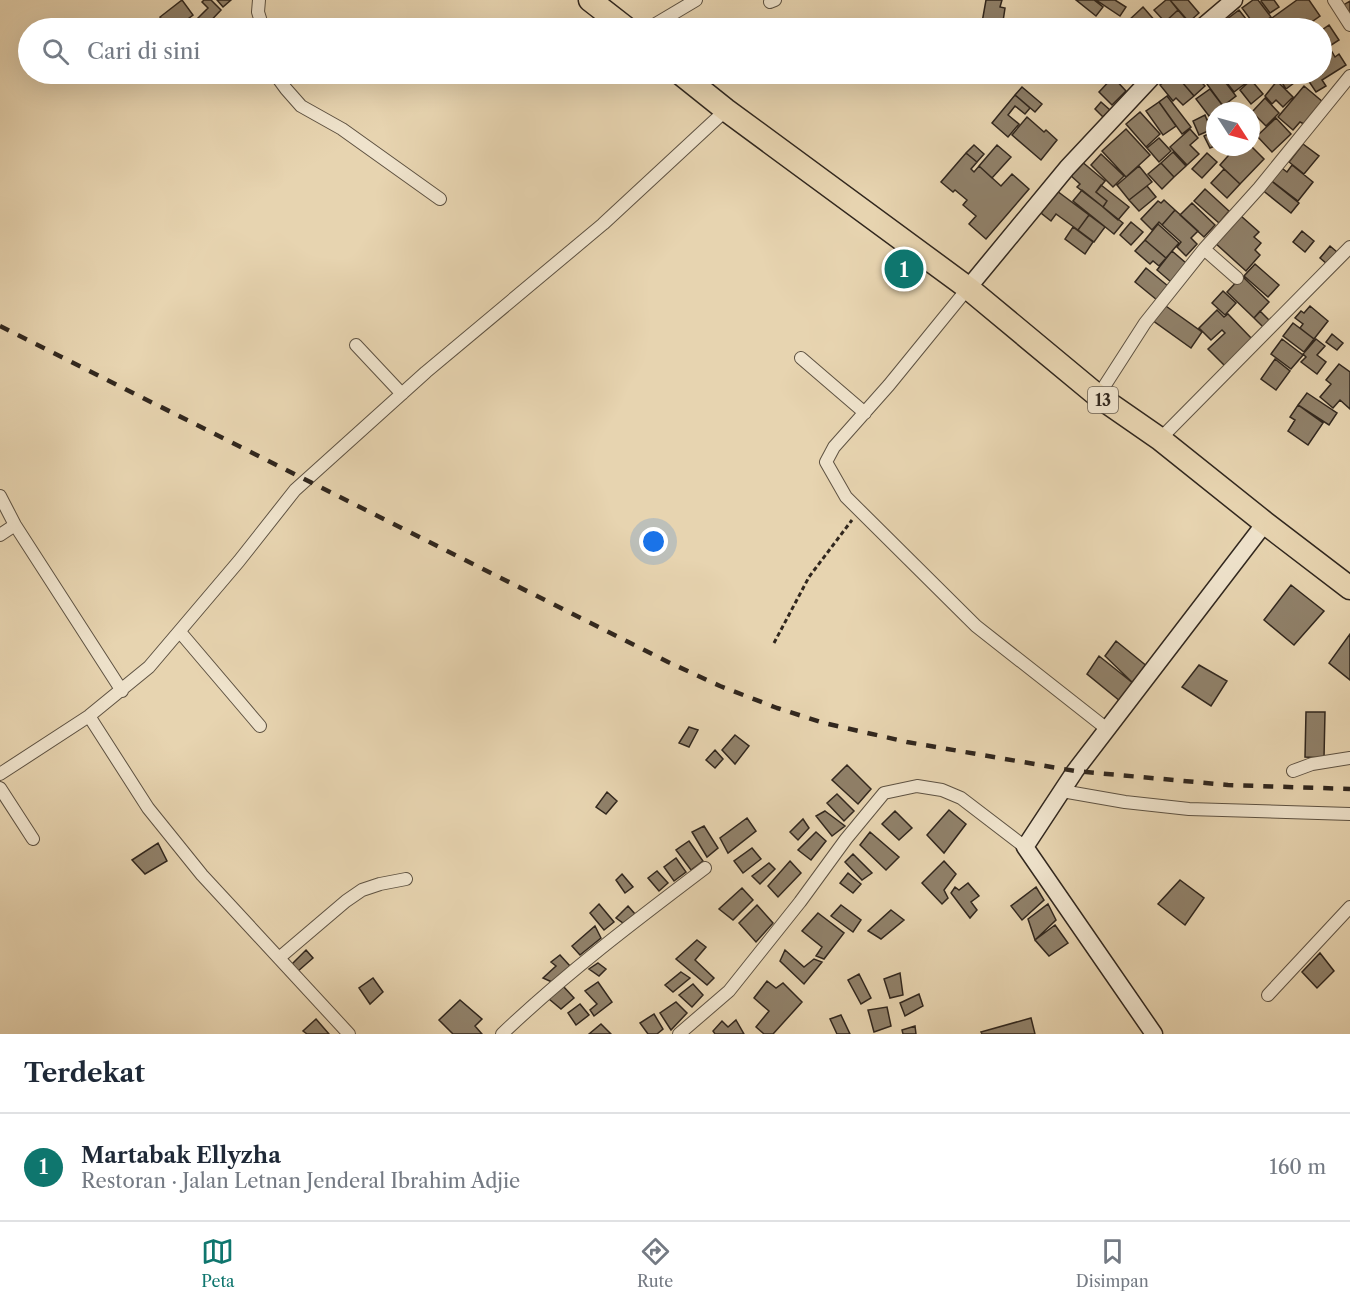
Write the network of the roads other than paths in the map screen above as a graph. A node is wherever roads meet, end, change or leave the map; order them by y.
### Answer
1 (259, 0) edge
2 (590, 0) edge
3 (696, 0) edge
4 (1234, 0) edge
5 (1334, 0) edge
6 (258, 18) edge
7 (613, 18) edge
8 (666, 18) edge
9 (1213, 18) edge
10 (1350, 25) edge
11 (1350, 76) edge
12 (282, 84) edge
13 (694, 84) edge
14 (1146, 84) edge
15 (726, 110) junction
16 (440, 199) dead end
17 (1350, 247) edge
18 (1204, 249) junction
19 (1238, 278) dead end
20 (968, 288) junction
21 (356, 345) dead end
22 (801, 358) dead end
23 (402, 394) junction
24 (1098, 396) junction
25 (866, 412) junction
26 (1160, 439) junction
27 (0, 496) edge
28 (1265, 523) junction
29 (15, 525) junction
30 (0, 535) edge
31 (1350, 588) edge
32 (180, 632) junction
33 (122, 691) junction
34 (89, 716) junction
35 (260, 726) dead end
36 (1107, 729) junction
37 (1350, 758) edge
38 (1293, 771) dead end
39 (0, 774) edge
40 (0, 788) edge
41 (1062, 791) junction
42 (1350, 814) edge
43 (33, 839) dead end
44 (1025, 847) junction
45 (705, 868) dead end
46 (406, 879) dead end
47 (1350, 907) edge
48 (279, 958) junction
49 (1268, 995) dead end
50 (349, 1034) edge
51 (501, 1034) edge
52 (679, 1034) edge
53 (1154, 1034) edge

1 - 6 street
2 - 7 highway
3 - 8 street
4 - 9 street
5 - 10 street
11 - 18 street
12 - 16 street
13 - 15 highway, 13
14 - 20 street
15 - 20 highway, 13
15 - 23 street
17 - 26 street
18 - 19 street
18 - 24 street
20 - 24 highway, 13
20 - 25 street
21 - 23 street
22 - 25 street
23 - 32 street
24 - 26 highway, 13
25 - 36 street
26 - 28 highway, 13
27 - 29 street
28 - 31 highway, 13
28 - 36 street
29 - 30 street
29 - 33 street
32 - 33 street
32 - 35 street
33 - 34 street
34 - 39 street
34 - 48 street
36 - 41 street
37 - 38 street
40 - 43 street
41 - 42 street
41 - 44 street
44 - 52 street
44 - 53 street
45 - 51 street
46 - 48 street
47 - 49 street
48 - 50 street

